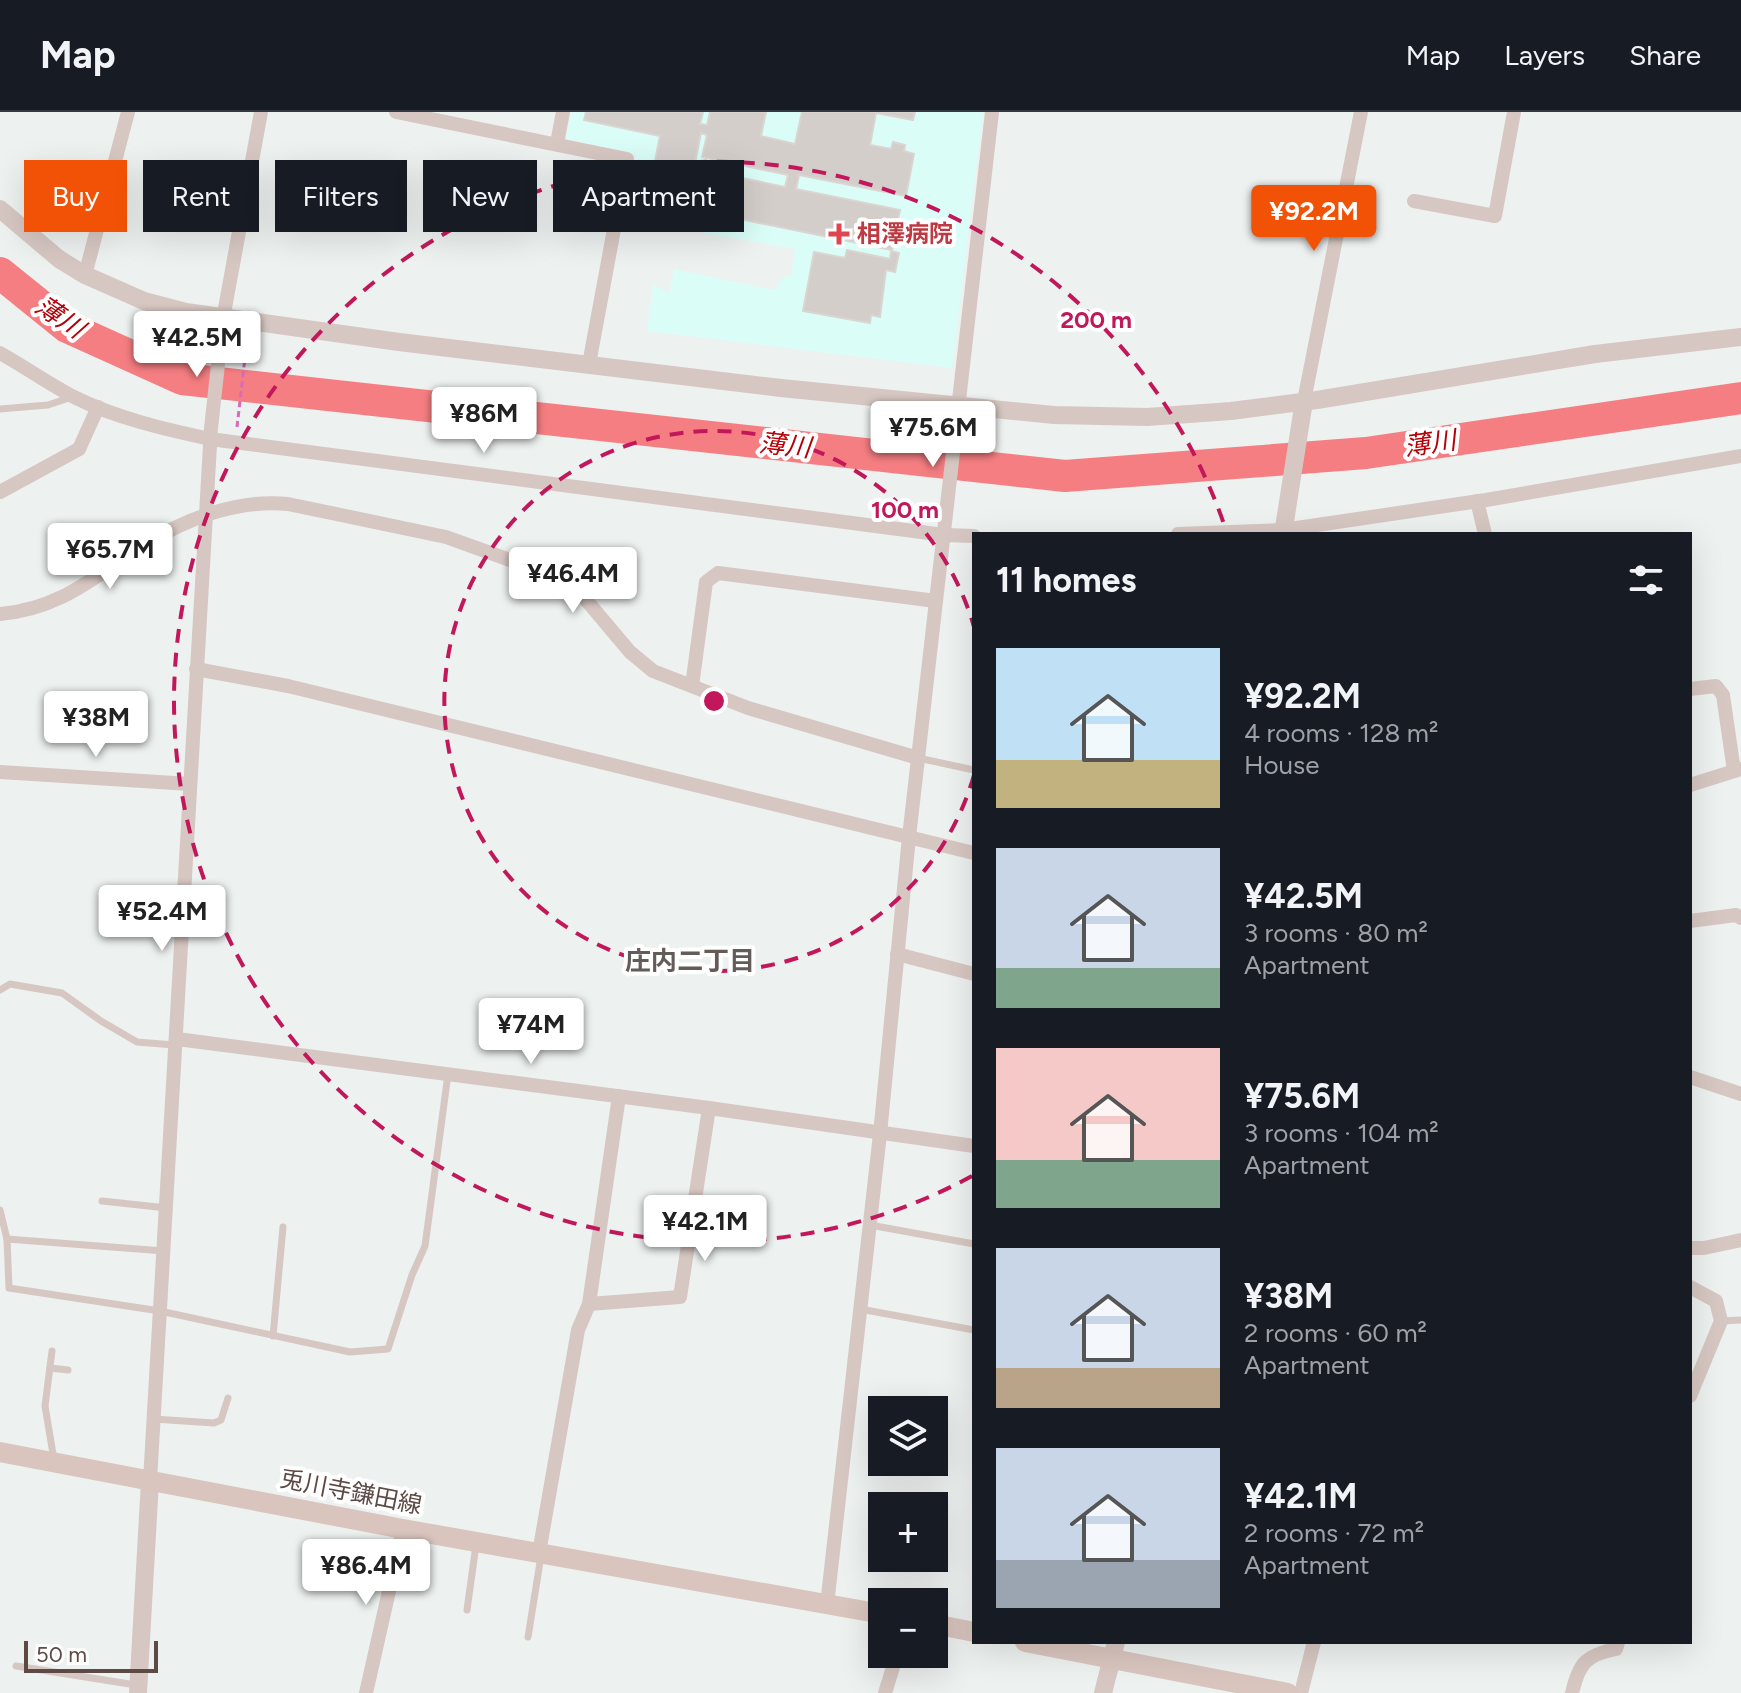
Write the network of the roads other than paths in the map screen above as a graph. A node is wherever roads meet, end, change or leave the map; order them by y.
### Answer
1 (128, 112) edge
2 (261, 112) edge
3 (396, 112) edge
4 (563, 112) edge
5 (992, 112) edge
6 (1361, 112) edge
7 (1514, 112) edge
8 (476, 120) edge
9 (557, 143) junction
10 (1414, 201) dead end
11 (0, 209) edge
12 (85, 275) junction
13 (222, 327) junction
14 (1741, 337) edge
15 (0, 353) edge
16 (589, 364) junction
17 (74, 397) junction
18 (98, 407) junction
19 (1303, 408) junction
20 (0, 409) edge
21 (959, 412) junction
22 (210, 433) junction
23 (1741, 456) edge
24 (0, 492) edge
25 (1477, 501) junction
26 (204, 515) junction
27 (1284, 528) edge
28 (945, 529) junction
29 (1213, 532) edge
30 (1485, 532) edge
31 (972, 536) edge
32 (936, 601) junction
33 (0, 614) edge
34 (196, 669) junction
35 (692, 686) junction
36 (1692, 689) edge
37 (918, 758) junction
38 (972, 770) edge
39 (1737, 770) edge
40 (0, 772) edge
41 (190, 784) junction
42 (1692, 784) edge
43 (909, 837) junction
44 (972, 853) edge
45 (1692, 917) edge
46 (1741, 918) edge
47 (897, 954) junction
48 (972, 973) edge
49 (0, 990) edge
50 (177, 1042) junction
51 (448, 1074) junction
52 (1692, 1078) edge
53 (1741, 1094) edge
54 (619, 1096) junction
55 (709, 1108) junction
56 (880, 1134) junction
57 (972, 1146) edge
58 (102, 1201) dead end
59 (167, 1208) junction
60 (0, 1210) edge
61 (870, 1225) junction
62 (283, 1227) dead end
63 (7, 1239) junction
64 (1741, 1240) edge
65 (972, 1244) edge
66 (1692, 1248) edge
67 (164, 1251) junction
68 (1692, 1288) edge
69 (589, 1304) junction
70 (860, 1309) junction
71 (160, 1311) junction
72 (1741, 1320) edge
73 (1721, 1321) junction
74 (972, 1330) edge
75 (273, 1336) junction
76 (52, 1351) dead end
77 (50, 1368) junction
78 (68, 1370) dead end
79 (1692, 1391) edge
80 (228, 1398) dead end
81 (153, 1419) junction
82 (0, 1452) edge
83 (55, 1462) junction
84 (150, 1481) junction
85 (403, 1529) junction
86 (476, 1542) junction
87 (540, 1553) junction
88 (827, 1605) junction
89 (467, 1610) dead end
90 (868, 1612) edge
91 (948, 1627) edge
92 (972, 1632) edge
93 (528, 1637) dead end
94 (1045, 1644) edge
95 (1313, 1644) edge
96 (1617, 1644) edge
97 (1114, 1651) edge
98 (16, 1666) dead end
99 (893, 1668) edge
100 (138, 1689) edge
101 (366, 1693) edge
102 (885, 1693) edge
103 (1103, 1693) edge
104 (1288, 1693) edge
105 (1301, 1693) edge
106 (1572, 1693) edge

1 - 12 street
2 - 13 street
3 - 8 street
4 - 9 street
5 - 21 street
6 - 19 street
7 - 10 street
8 - 9 street
9 - 16 street
11 - 12 street
12 - 13 street
13 - 16 street
13 - 22 street
14 - 19 street
15 - 17 street
16 - 21 street
17 - 18 street
17 - 20 lane
18 - 22 street
18 - 24 street
19 - 21 street
19 - 27 street
21 - 28 street
22 - 26 street
22 - 28 street
23 - 25 street
25 - 27 street
25 - 30 street
26 - 33 street
26 - 34 street
26 - 35 street
27 - 29 street
28 - 31 street
28 - 32 street
32 - 35 street
32 - 37 street
34 - 41 street
34 - 43 street
35 - 37 street
36 - 39 street
37 - 38 lane
37 - 43 street
39 - 42 street
40 - 41 street
41 - 50 street
43 - 44 street
43 - 47 street
45 - 46 street
47 - 48 street
47 - 56 street
49 - 50 lane
50 - 51 street
50 - 59 street
51 - 54 street
51 - 75 lane
52 - 53 street
54 - 55 street
54 - 69 street
55 - 56 street
55 - 69 street
56 - 57 street
56 - 61 street
58 - 59 lane
59 - 67 street
60 - 63 lane
61 - 65 lane
61 - 70 street
62 - 75 lane
63 - 67 lane
63 - 71 lane
64 - 66 street
67 - 71 street
68 - 73 street
69 - 87 street
70 - 74 lane
70 - 88 street
71 - 75 lane
71 - 81 street
72 - 73 lane
73 - 79 street
76 - 77 lane
77 - 78 lane
77 - 83 lane
80 - 81 lane
81 - 84 street
82 - 83 main road, 兎川寺鎌田線
83 - 84 main road, 兎川寺鎌田線
84 - 85 main road, 兎川寺鎌田線
84 - 100 street
85 - 86 main road, 兎川寺鎌田線
85 - 101 street
86 - 87 main road, 兎川寺鎌田線
86 - 89 lane
87 - 88 main road, 兎川寺鎌田線
87 - 93 lane
88 - 90 main road, 兎川寺鎌田線
91 - 92 main road
94 - 97 main road
95 - 105 street
96 - 106 street
97 - 103 street
97 - 104 main road
98 - 100 lane
99 - 102 street

